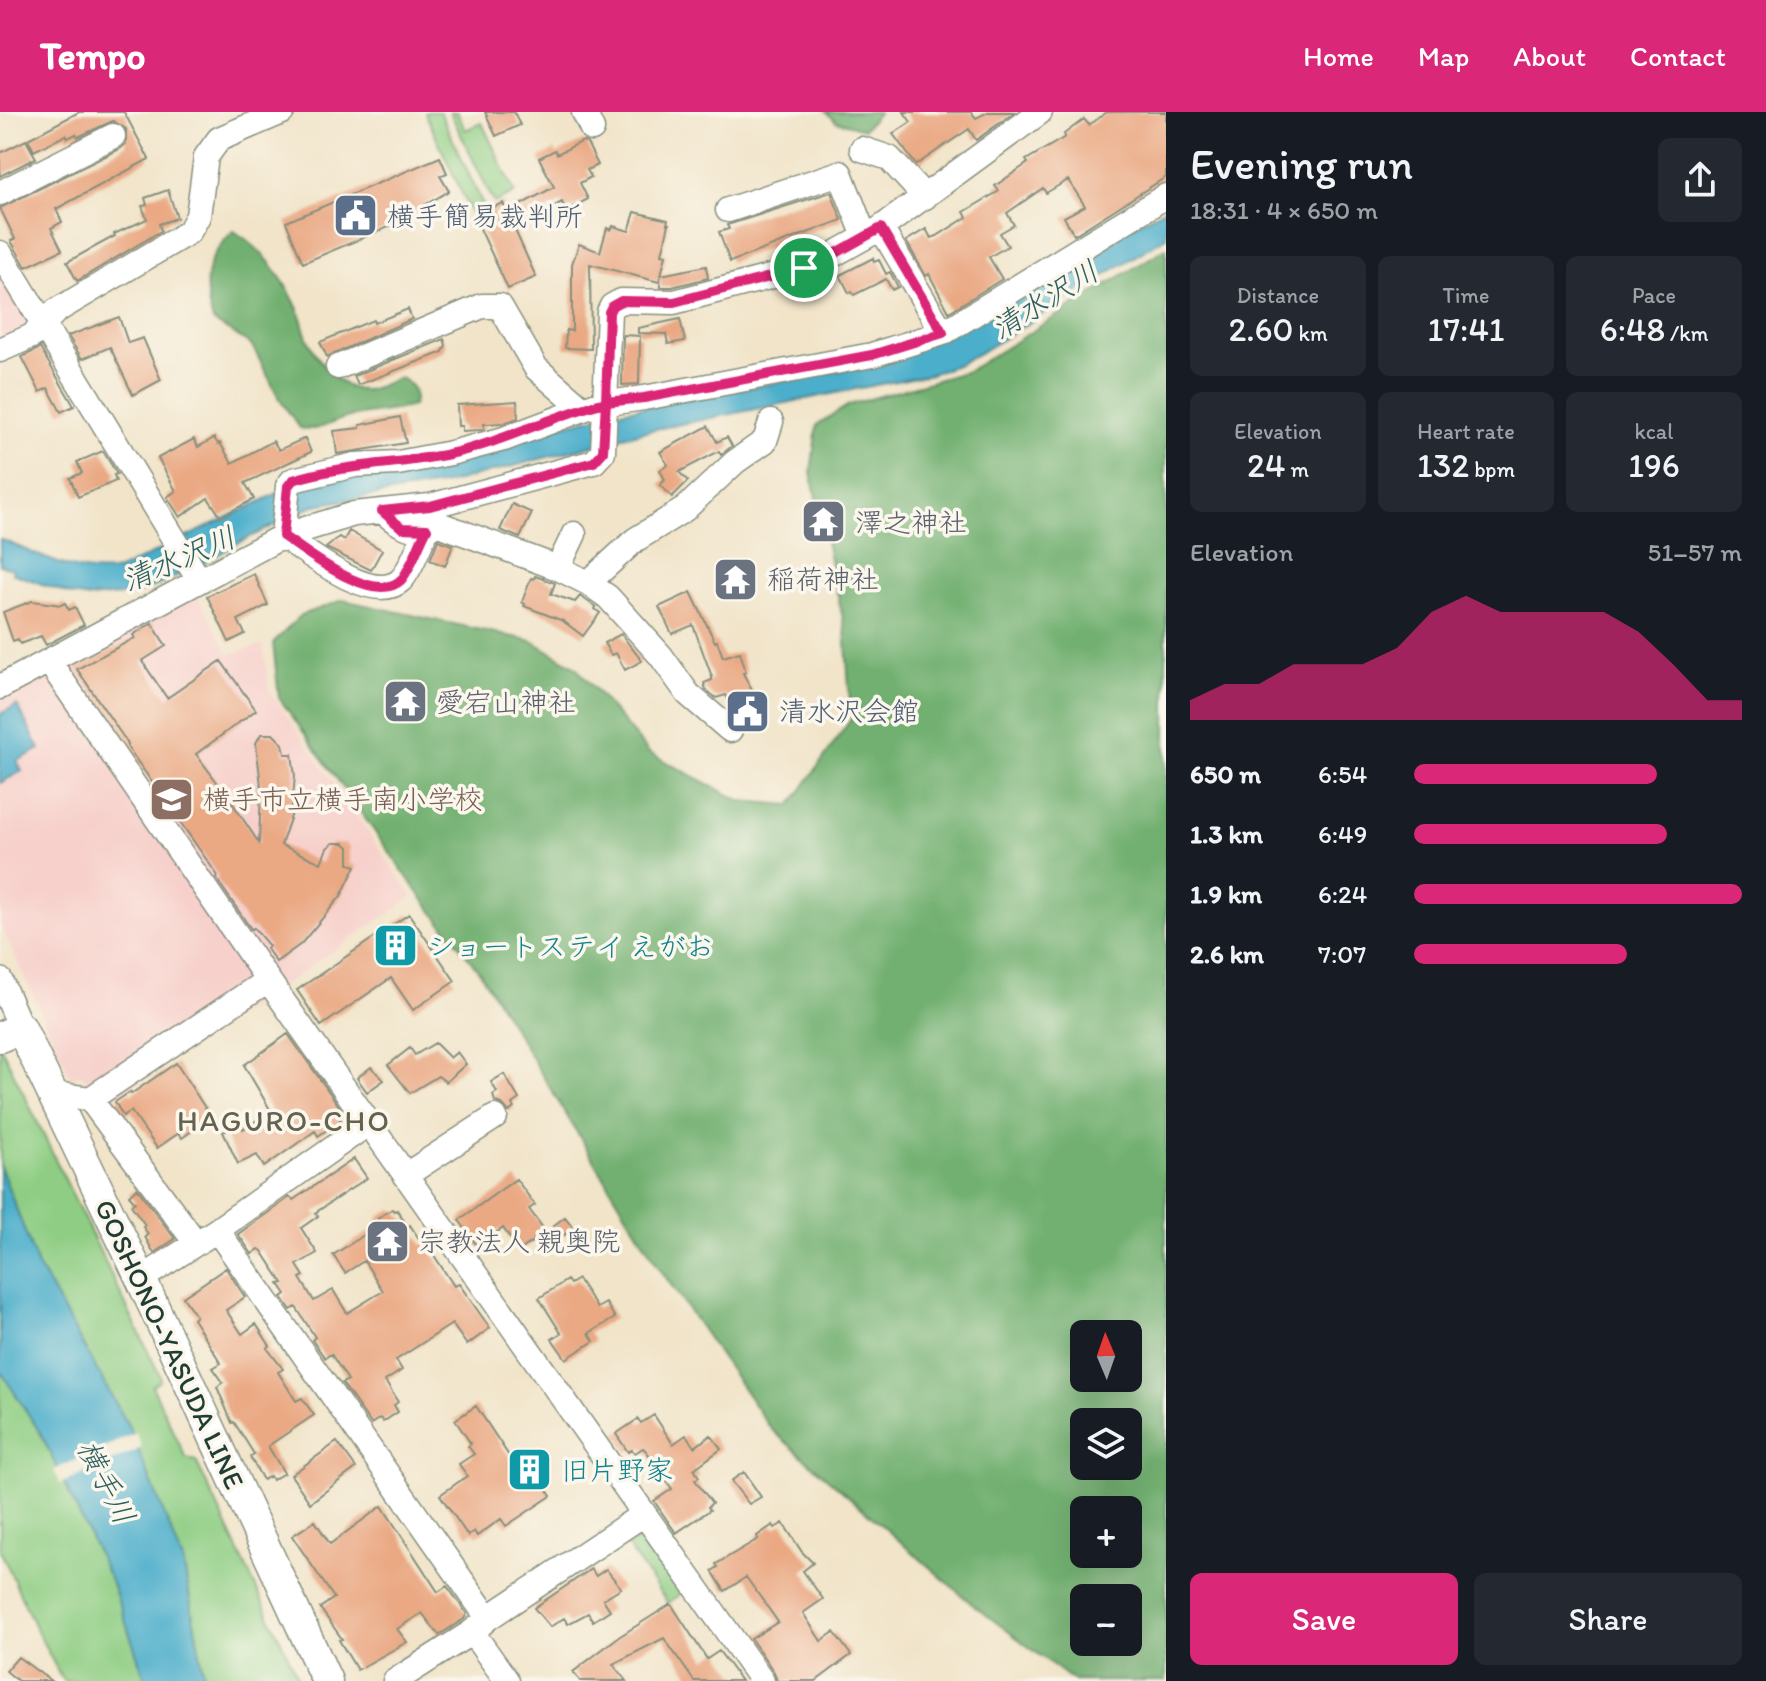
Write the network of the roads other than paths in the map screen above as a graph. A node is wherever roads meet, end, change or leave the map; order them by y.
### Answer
1 (282, 112) edge
2 (1040, 112) edge
3 (113, 136) dead end
4 (862, 149) dead end
5 (0, 193) edge
6 (1166, 196) edge
7 (925, 197) junction
8 (728, 210) dead end
9 (873, 232) junction
10 (0, 253) edge
11 (45, 324) junction
12 (943, 333) junction
13 (0, 350) edge
14 (338, 367) dead end
15 (598, 407) junction
16 (771, 422) dead end
17 (382, 511) junction
18 (427, 529) junction
19 (284, 531) junction
20 (574, 534) dead end
21 (558, 568) junction
22 (196, 576) junction
23 (588, 583) junction
24 (50, 663) junction
25 (0, 687) edge
26 (730, 730) dead end
27 (0, 980) edge
28 (273, 987) junction
29 (10, 1033) edge
30 (53, 1094) junction
31 (90, 1099) junction
32 (495, 1117) dead end
33 (369, 1123) junction
34 (406, 1175) junction
35 (217, 1230) junction
36 (196, 1243) junction
37 (141, 1279) junction
38 (644, 1514) junction
39 (480, 1625) junction
40 (327, 1681) edge
41 (395, 1681) edge
42 (507, 1681) edge
43 (762, 1681) edge

1 - 11 street
2 - 7 street
3 - 5 street
4 - 7 street
6 - 12 street
7 - 9 street
8 - 9 street
9 - 12 street
9 - 15 street
10 - 11 street
11 - 13 street
11 - 22 street
12 - 15 street
14 - 15 street
15 - 17 street
15 - 19 street
16 - 23 street
17 - 18 street
17 - 19 street
18 - 19 street
18 - 21 street
19 - 22 street
20 - 21 street
21 - 23 street
22 - 24 street
23 - 26 street
24 - 25 street
24 - 28 street
27 - 29 street
28 - 31 street
28 - 33 street
29 - 30 main road, GOSHONO-YASUDA LINE
30 - 31 street
30 - 37 main road, GOSHONO-YASUDA LINE
31 - 36 street
32 - 34 street
33 - 34 street
33 - 35 street
34 - 38 street
35 - 36 street
35 - 39 street
36 - 37 street
37 - 40 main road, GOSHONO-YASUDA LINE
38 - 39 street
38 - 43 street
39 - 41 street
39 - 42 street

